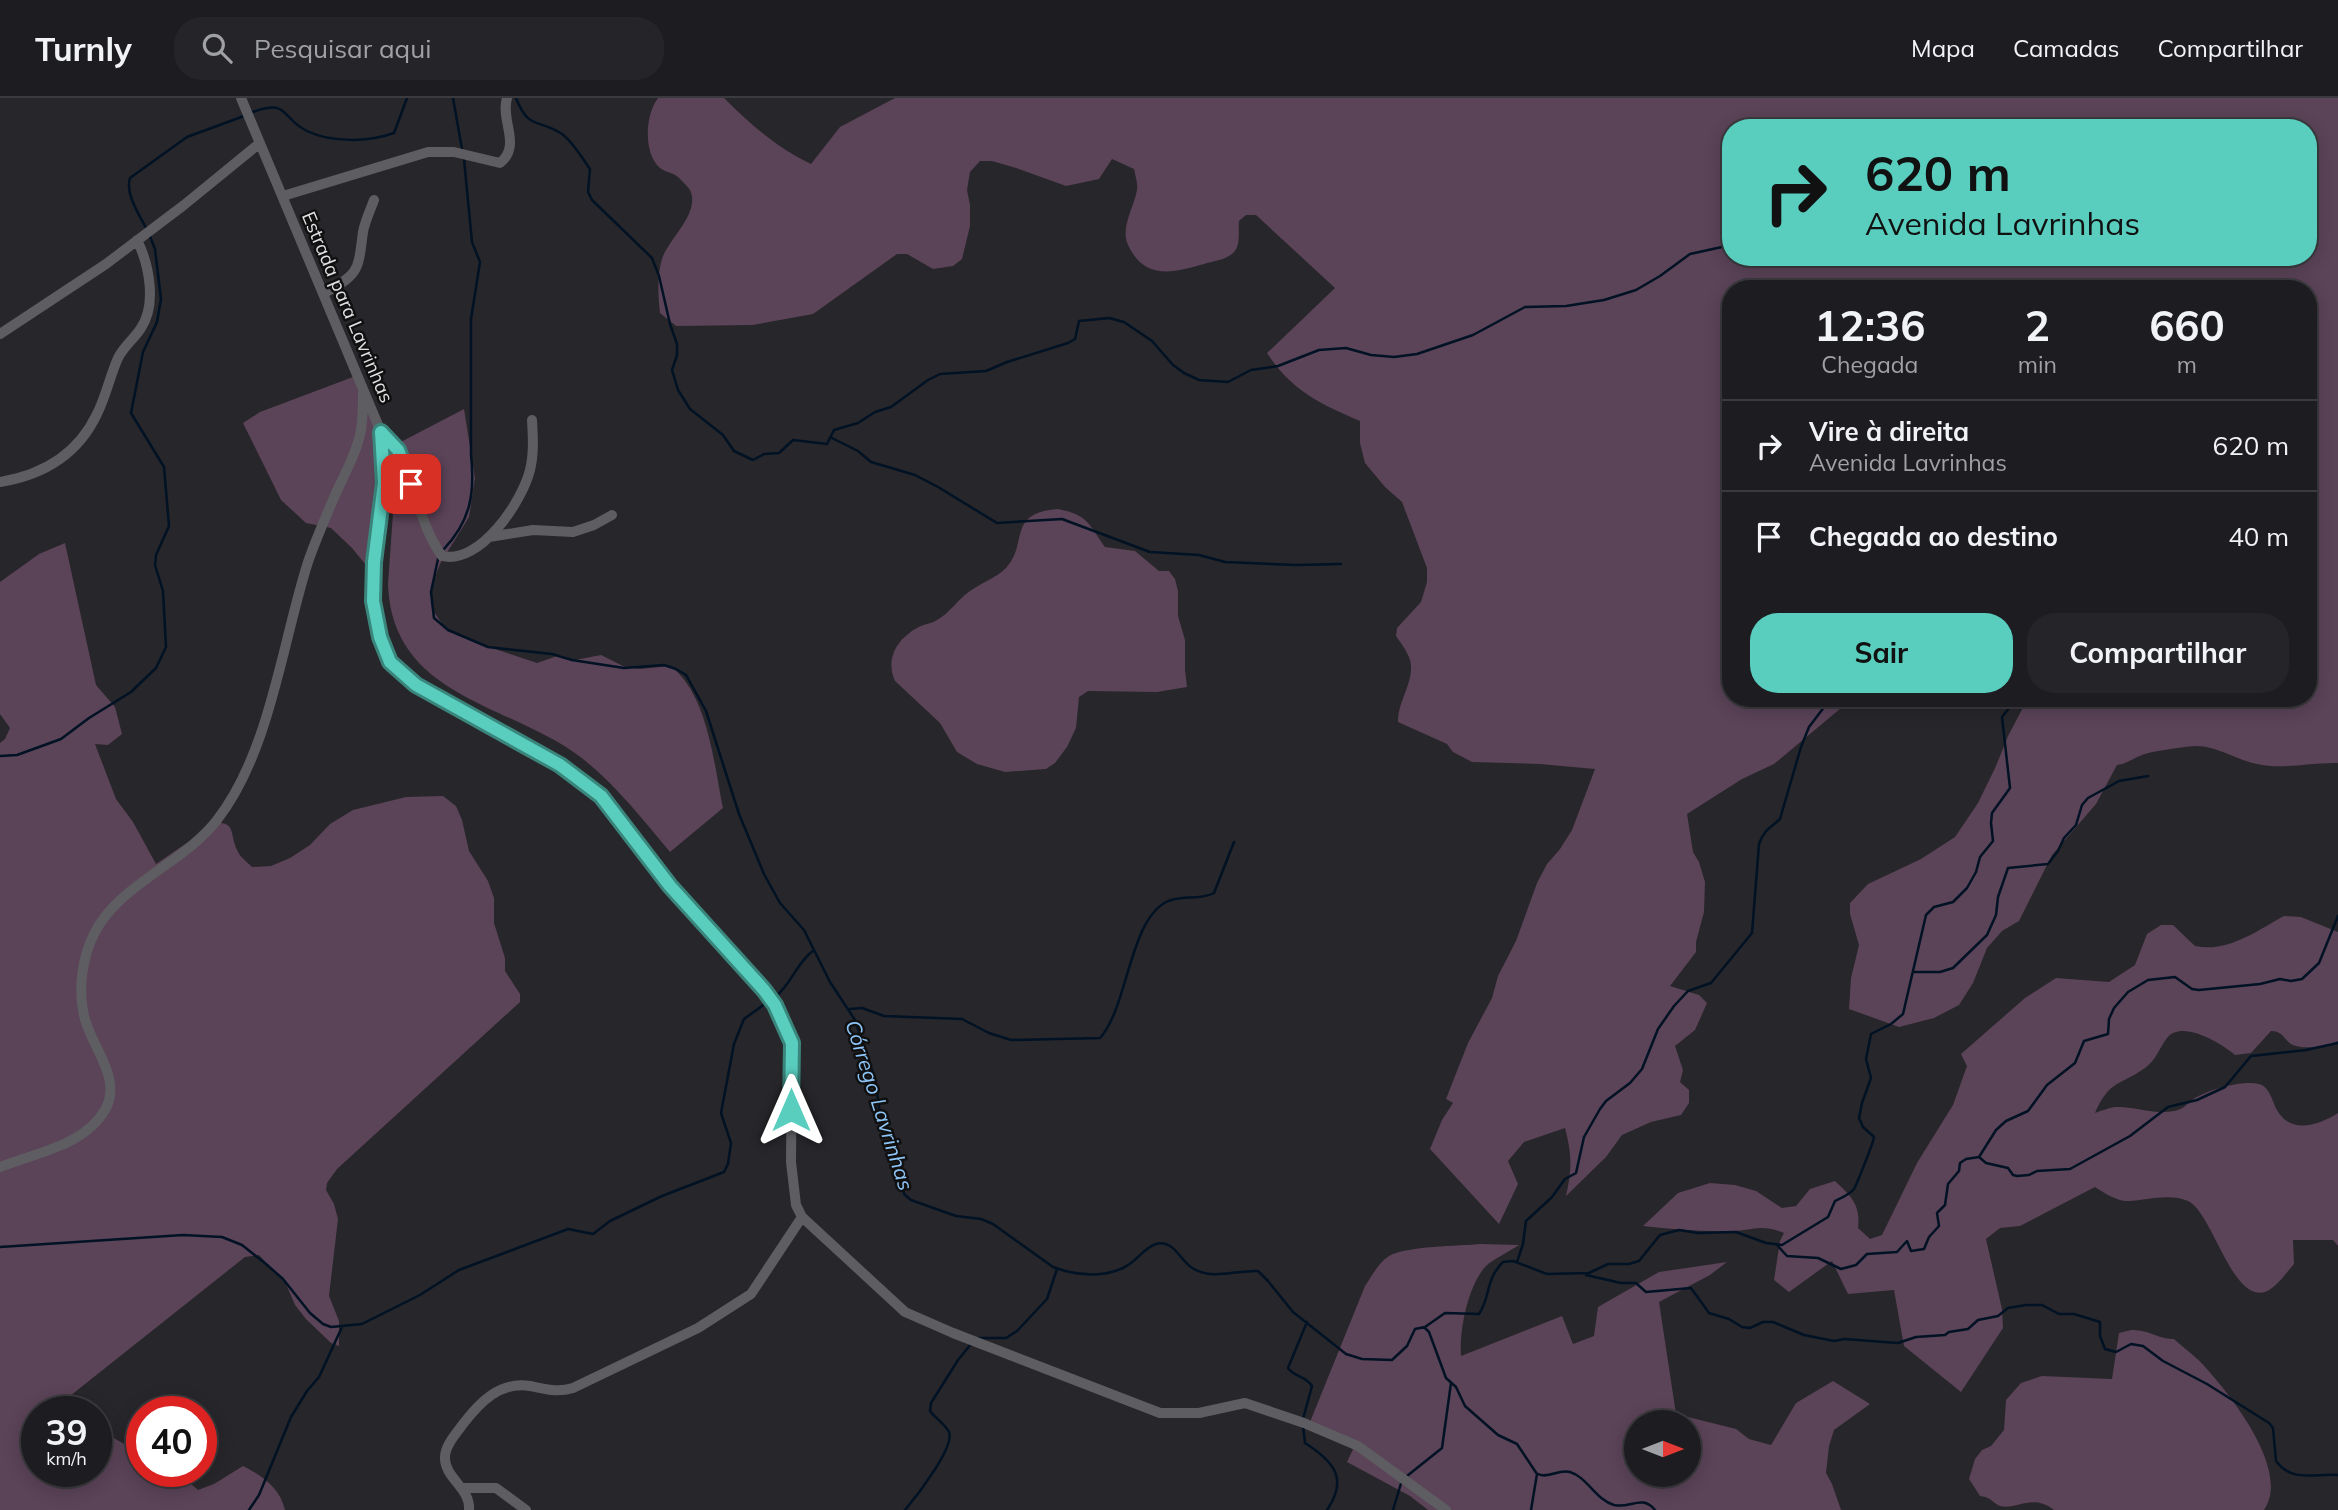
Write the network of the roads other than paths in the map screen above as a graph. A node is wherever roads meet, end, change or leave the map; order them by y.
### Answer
1 (241, 98) edge
2 (507, 98) edge
3 (260, 143) junction
4 (283, 196) junction
5 (374, 200) dead end
6 (137, 240) junction
7 (324, 293) junction
8 (0, 334) edge
9 (363, 387) junction
10 (532, 420) dead end
11 (381, 432) junction
12 (0, 482) edge
13 (612, 515) dead end
14 (489, 537) junction
15 (0, 1167) edge
16 (802, 1217) junction
17 (462, 1488) junction
18 (468, 1510) edge
19 (526, 1510) edge
20 (1446, 1510) edge

1 - 3 street, Estrada para Lavrinhas
2 - 4 street
3 - 4 street, Estrada para Lavrinhas
3 - 6 street
4 - 7 street, Estrada para Lavrinhas
5 - 7 street
6 - 8 street
6 - 12 street
7 - 9 street, Estrada para Lavrinhas
9 - 11 street, Estrada para Lavrinhas
9 - 15 street
10 - 14 street
11 - 14 street
11 - 16 street, Estrada para Lavrinhas
13 - 14 street
16 - 17 street
16 - 20 street
17 - 18 street
17 - 19 street

